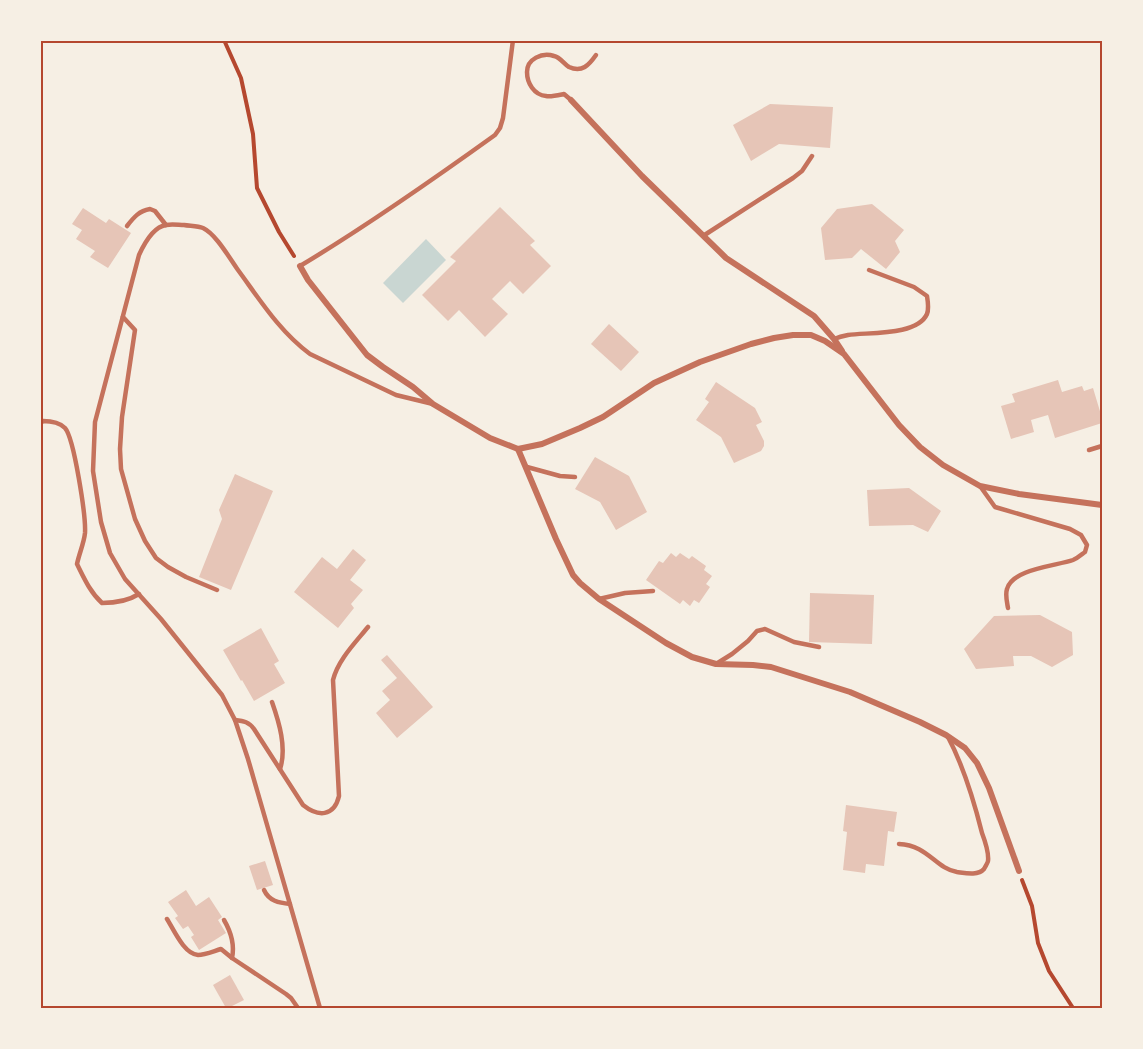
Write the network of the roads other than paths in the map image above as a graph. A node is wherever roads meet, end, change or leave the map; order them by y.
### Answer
1 (513, 40) edge
2 (596, 55) dead end
3 (571, 100) joint
4 (812, 156) dead end
5 (127, 225) dead end
6 (166, 225) junction
7 (703, 236) junction
8 (300, 266) joint
9 (869, 270) dead end
10 (123, 317) junction
11 (834, 339) junction
12 (844, 354) junction
13 (433, 405) junction
14 (40, 424) edge
15 (1102, 446) edge
16 (518, 449) junction
17 (1089, 450) dead end
18 (527, 467) junction
19 (575, 477) dead end
20 (980, 486) junction
21 (1102, 505) edge
22 (217, 590) dead end
23 (653, 591) dead end
24 (139, 594) junction
25 (599, 599) junction
26 (1008, 608) dead end
27 (368, 627) dead end
28 (819, 646) dead end
29 (716, 664) junction
30 (272, 702) dead end
31 (235, 720) junction
32 (946, 735) junction
33 (280, 769) junction
34 (899, 844) dead end
35 (1019, 870) road end
36 (264, 890) dead end
37 (290, 904) junction
38 (167, 920) dead end
39 (224, 920) dead end
40 (232, 958) junction
41 (298, 1008) edge
42 (320, 1008) edge

1 - 8 lane
2 - 3 lane
3 - 7 street
4 - 7 lane
5 - 6 lane
6 - 10 lane
6 - 13 lane
7 - 11 street
8 - 13 street
9 - 11 lane
10 - 22 lane
10 - 24 lane
11 - 12 street
12 - 16 street
12 - 20 street
13 - 16 street
14 - 24 lane
15 - 17 lane
16 - 18 street
18 - 19 lane
18 - 25 street
20 - 21 street
20 - 26 lane
23 - 25 lane
24 - 31 lane
25 - 29 street
27 - 33 lane
28 - 29 lane
29 - 32 street
30 - 33 lane
31 - 33 lane
31 - 37 lane
32 - 34 lane
32 - 35 street
36 - 37 lane
37 - 42 lane
38 - 40 lane
39 - 40 lane
40 - 41 lane

